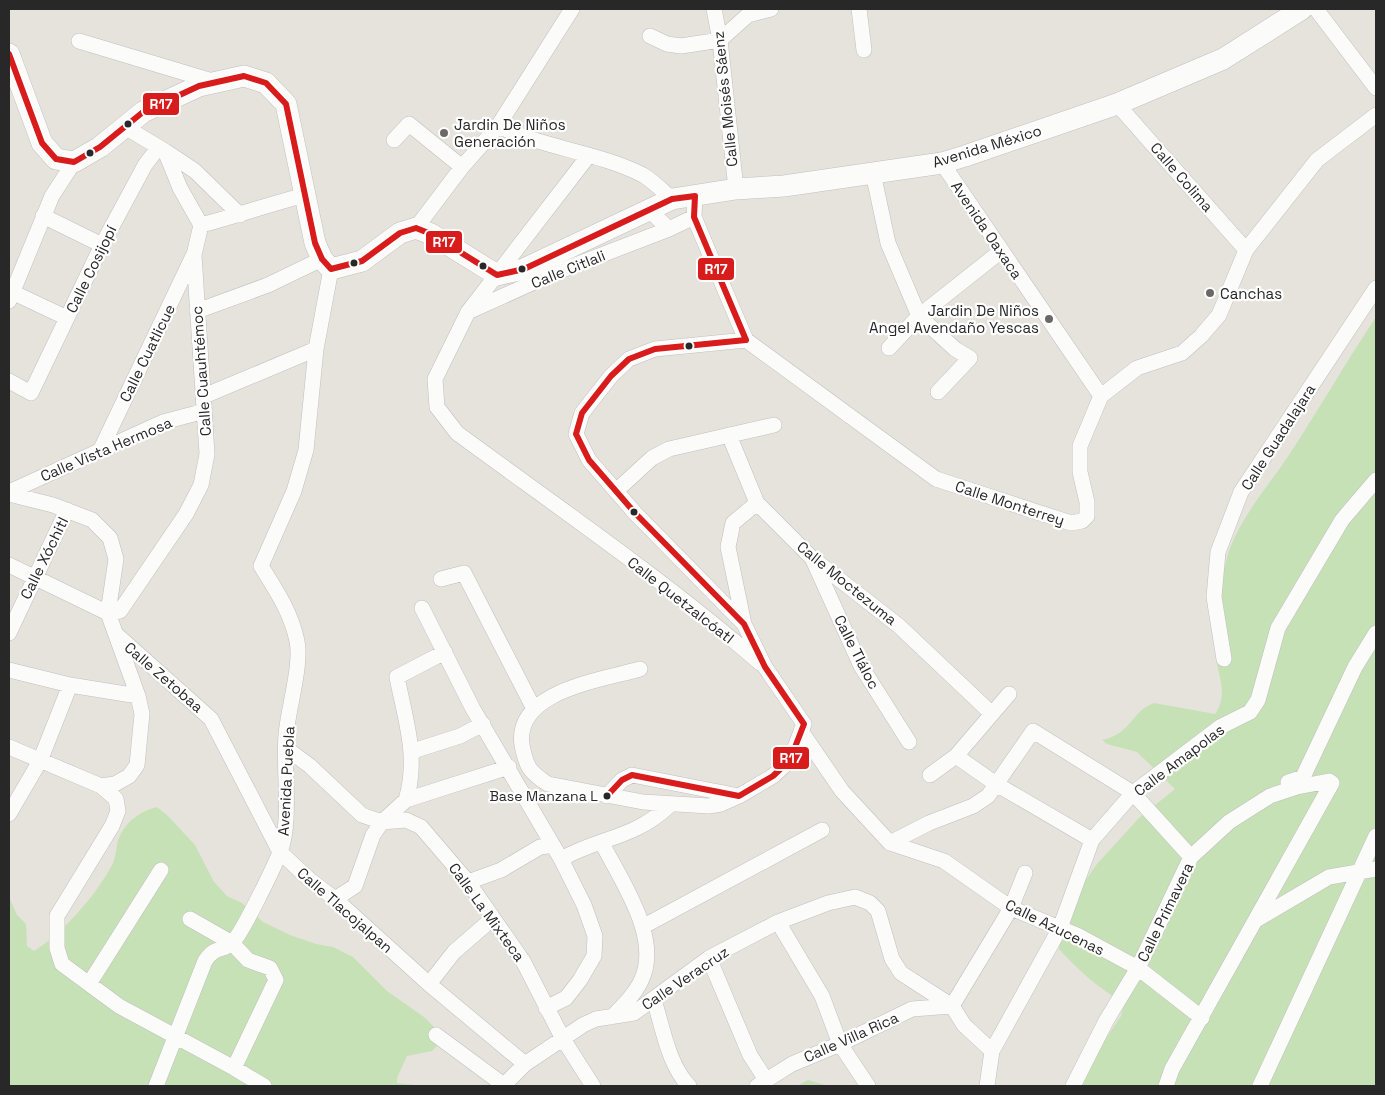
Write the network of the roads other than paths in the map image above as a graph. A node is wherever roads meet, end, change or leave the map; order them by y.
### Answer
1 (714, 9) edge
2 (770, 9) edge
3 (859, 9) edge
4 (1302, 9) edge
5 (1316, 9) edge
6 (569, 10) edge
7 (650, 36) dead end
8 (720, 40) junction
9 (79, 41) dead end
10 (864, 50) dead end
11 (9, 54) edge
12 (212, 81) junction
13 (1376, 88) edge
14 (1117, 104) junction
15 (1376, 115) edge
16 (498, 126) junction
17 (125, 127) junction
18 (394, 140) dead end
19 (161, 150) junction
20 (589, 155) junction
21 (74, 162) junction
22 (942, 163) junction
23 (462, 166) junction
24 (873, 173) junction
25 (736, 189) junction
26 (305, 196) junction
27 (695, 196) junction
28 (672, 199) junction
29 (650, 211) junction
30 (240, 215) junction
31 (43, 216) junction
32 (694, 217) junction
33 (201, 225) junction
34 (416, 228) junction
35 (668, 229) junction
36 (102, 245) junction
37 (1246, 250) junction
38 (1001, 251) junction
39 (194, 255) junction
40 (327, 264) junction
41 (497, 275) junction
42 (1376, 288) edge
43 (10, 297) edge
44 (197, 312) junction
45 (468, 312) junction
46 (919, 316) junction
47 (67, 318) junction
48 (746, 340) junction
49 (889, 348) dead end
50 (316, 349) junction
51 (9, 382) edge
52 (938, 392) dead end
53 (1101, 396) junction
54 (204, 404) junction
55 (774, 425) dead end
56 (729, 436) junction
57 (100, 451) junction
58 (1376, 480) edge
59 (616, 491) junction
60 (9, 493) edge
61 (757, 503) junction
62 (67, 510) junction
63 (812, 558) junction
64 (9, 565) edge
65 (34, 577) junction
66 (441, 579) dead end
67 (422, 608) dead end
68 (108, 613) junction
69 (744, 624) junction
70 (9, 633) edge
71 (1376, 634) edge
72 (117, 635) junction
73 (445, 652) junction
74 (1224, 659) dead end
75 (765, 667) junction
76 (640, 668) dead end
77 (9, 670) edge
78 (70, 685) junction
79 (1009, 694) dead end
80 (138, 696) junction
81 (533, 707) junction
82 (991, 713) junction
83 (212, 719) joint
84 (483, 724) junction
85 (801, 731) junction
86 (909, 742) dead end
87 (9, 747) edge
88 (287, 749) junction
89 (412, 751) junction
90 (956, 756) junction
91 (40, 761) junction
92 (508, 767) junction
93 (930, 775) dead end
94 (548, 784) junction
95 (996, 784) junction
96 (101, 786) junction
97 (521, 790) junction
98 (1133, 793) junction
99 (608, 796) junction
100 (739, 796) junction
101 (1270, 796) junction
102 (406, 800) junction
103 (670, 805) junction
104 (9, 814) edge
105 (382, 822) junction
106 (822, 830) dead end
107 (1376, 836) edge
108 (1092, 840) junction
109 (602, 843) junction
110 (890, 843) junction
111 (553, 845) junction
112 (280, 852) junction
113 (1191, 857) junction
114 (561, 859) junction
115 (161, 870) dead end
116 (1369, 870) edge
117 (1024, 873) dead end
118 (468, 882) junction
119 (335, 899) junction
120 (1011, 908) junction
121 (190, 919) dead end
122 (492, 919) junction
123 (1256, 920) junction
124 (778, 922) junction
125 (644, 926) junction
126 (1060, 928) junction
127 (232, 943) junction
128 (709, 958) junction
129 (1138, 968) junction
130 (89, 984) junction
131 (429, 984) junction
132 (654, 1000) junction
133 (952, 1006) junction
134 (546, 1008) junction
135 (612, 1017) junction
136 (1202, 1018) junction
137 (436, 1035) dead end
138 (175, 1036) junction
139 (563, 1039) junction
140 (840, 1044) junction
141 (992, 1051) junction
142 (525, 1064) junction
143 (234, 1068) junction
144 (760, 1085) edge
145 (156, 1086) edge
146 (264, 1086) edge
147 (504, 1086) edge
148 (592, 1086) edge
149 (689, 1086) edge
150 (868, 1086) edge
151 (987, 1086) edge
152 (1073, 1086) edge
153 (1166, 1086) edge
154 (1260, 1086) edge

1 - 8 street, Calle Moisés Sáenz
2 - 8 street
3 - 10 street
4 - 14 street, Avenida México
5 - 13 street
6 - 16 street
7 - 8 street
8 - 25 street, Calle Moisés Sáenz
9 - 12 street
11 - 21 street
12 - 17 street
12 - 26 street
14 - 22 street, Avenida México
14 - 37 street, Calle Colima
15 - 37 street, Calle Monterrey
16 - 20 street
16 - 23 street
17 - 19 street
17 - 21 street
18 - 23 street
19 - 30 street
19 - 33 street
19 - 36 street, Calle Cosijopí
20 - 28 street
20 - 41 street
21 - 31 street
22 - 24 street, Avenida México
22 - 38 street, Avenida Oaxaca
23 - 34 street
24 - 25 street, Avenida México
24 - 46 street
25 - 27 street, Avenida México
26 - 30 street
26 - 40 street
27 - 28 street, Avenida México
27 - 32 street
28 - 29 street, Avenida México
29 - 35 street
29 - 41 street
30 - 33 street
31 - 36 street
31 - 43 street
32 - 35 street
32 - 48 street
33 - 39 street, Calle Cuauhtémoc
34 - 40 street
34 - 41 street
35 - 45 street, Calle Citlali
36 - 47 street, Calle Cosijopí
37 - 53 street, Calle Monterrey
38 - 46 street
38 - 53 street, Avenida Oaxaca
39 - 44 street, Calle Cuauhtémoc
39 - 57 street, Calle Cuatlicue
40 - 44 street
40 - 50 street
41 - 45 street
42 - 74 street, Calle Guadalajara
43 - 47 street
44 - 54 street, Calle Cuauhtémoc
45 - 75 street, Calle Quetzalcóatl
46 - 49 street
46 - 52 street
47 - 51 street, Calle Cosijopí
48 - 53 street, Calle Monterrey
48 - 59 street, Calle Quetzalcóatl
50 - 54 street, Calle Vista Hermosa
50 - 88 street, Avenida Puebla
54 - 57 street, Calle Vista Hermosa
54 - 68 street, Calle Cuauhtémoc
55 - 56 street
56 - 59 street
56 - 61 street, Calle Moctezuma
57 - 60 street, Calle Vista Hermosa
58 - 98 street, Calle Amapolas
59 - 69 street, Calle Quetzalcóatl
60 - 62 street
61 - 63 street, Calle Moctezuma
61 - 69 street
62 - 65 street, Calle Xóchitl
62 - 68 street
63 - 82 street, Calle Moctezuma
63 - 86 street, Calle Tláloc
64 - 65 street
65 - 68 street
65 - 70 street, Calle Xóchitl
66 - 81 street
67 - 73 street
68 - 72 street
69 - 75 street, Calle Quetzalcóatl
71 - 101 street
72 - 80 street
72 - 83 street, Calle Zetobaa
73 - 84 street
73 - 89 street
75 - 85 street
76 - 81 street
77 - 78 street
78 - 80 street
78 - 91 street
79 - 82 street
80 - 96 street
81 - 94 street
82 - 90 street
83 - 112 street, Calle Tlacojalpan
84 - 89 street
84 - 92 street
85 - 100 street
85 - 110 street
87 - 91 street
88 - 105 street, Calle La Mixteca
88 - 112 street, Avenida Puebla
89 - 102 street
90 - 93 street
90 - 95 street
91 - 96 street
91 - 104 street
92 - 97 street
92 - 102 street
94 - 97 street
94 - 99 street
95 - 98 street
95 - 108 street
95 - 110 street
96 - 130 street
97 - 111 street
98 - 108 street, Calle Amapolas
98 - 113 street
99 - 100 street
99 - 103 street
100 - 103 street
101 - 113 street, Calle Primavera
101 - 123 street, Calle Primavera
102 - 105 street
103 - 109 street
105 - 118 street, Calle La Mixteca
105 - 119 street
106 - 125 street
107 - 116 street
108 - 126 street, Calle Amapolas
109 - 114 street
109 - 125 street
110 - 120 street, Calle Azucenas
111 - 114 street
111 - 118 street
112 - 119 street, Calle Tlacojalpan
112 - 127 street, Avenida Puebla
113 - 129 street, Calle Primavera
114 - 134 street
115 - 130 street
116 - 123 street
116 - 154 street
117 - 120 street
118 - 122 street, Calle La Mixteca
119 - 131 street, Calle Tlacojalpan
120 - 126 street, Calle Azucenas
120 - 133 street
121 - 127 street
122 - 131 street
122 - 134 street, Calle La Mixteca
123 - 136 street
124 - 128 street, Calle Veracruz
124 - 133 street, Calle Veracruz
124 - 140 street
125 - 135 street
126 - 129 street, Calle Azucenas
126 - 141 street, Calle Amapolas
127 - 138 street
127 - 143 street
128 - 132 street, Calle Veracruz
128 - 144 street
129 - 136 street, Calle Azucenas
129 - 152 street, Calle Primavera
130 - 138 street
131 - 142 street, Calle Tlacojalpan
132 - 135 street, Calle Veracruz
132 - 149 street
133 - 140 street, Calle Villa Rica
133 - 141 street
134 - 139 street, Calle La Mixteca
135 - 139 street, Calle Veracruz
136 - 153 street
137 - 147 street
138 - 143 street
138 - 145 street
139 - 142 street, Calle Veracruz
139 - 148 street, Calle La Mixteca
140 - 144 street, Calle Villa Rica
140 - 150 street
141 - 151 street
142 - 147 street, Calle Veracruz
143 - 146 street

